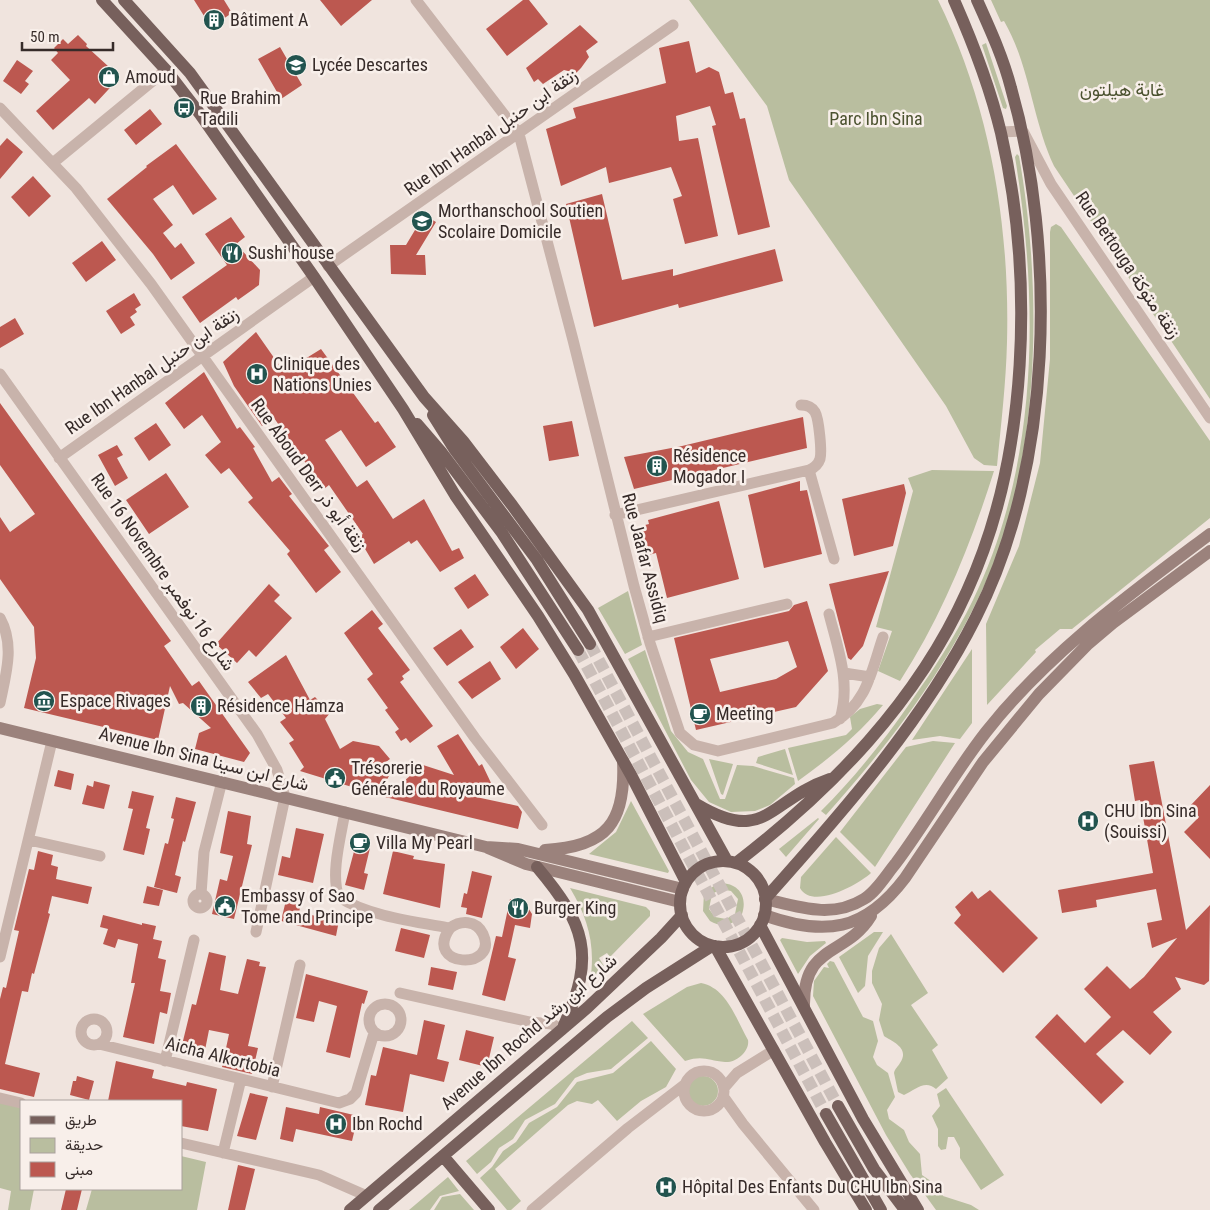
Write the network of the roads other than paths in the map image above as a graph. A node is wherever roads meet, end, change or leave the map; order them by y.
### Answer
1 (102, 0) edge
2 (124, 0) edge
3 (416, 0) edge
4 (954, 0) edge
5 (977, 0) edge
6 (673, 25) dead end
7 (166, 70) junction
8 (0, 108) edge
9 (1022, 130) junction
10 (1001, 132) junction
11 (519, 134) junction
12 (54, 162) junction
13 (328, 266) junction
14 (314, 277) junction
15 (203, 356) junction
16 (0, 374) edge
17 (424, 397) junction
18 (801, 405) dead end
19 (403, 410) junction
20 (1210, 418) edge
21 (59, 458) junction
22 (809, 470) junction
23 (615, 514) junction
24 (1210, 534) edge
25 (1210, 551) edge
26 (834, 559) dead end
27 (787, 604) dead end
28 (829, 614) dead end
29 (0, 618) edge
30 (648, 637) junction
31 (883, 637) dead end
32 (590, 644) tunnel mouth
33 (578, 650) tunnel mouth
34 (844, 673) junction
35 (870, 677) junction
36 (0, 703) edge
37 (840, 719) junction
38 (0, 728) edge
39 (52, 741) junction
40 (623, 761) junction
41 (836, 777) junction
42 (222, 781) junction
43 (285, 797) junction
44 (694, 802) junction
45 (345, 812) junction
46 (542, 825) dead end
47 (29, 840) junction
48 (486, 847) junction
49 (529, 851) junction
50 (100, 856) dead end
51 (731, 862) junction
52 (537, 867) junction
53 (685, 886) junction
54 (201, 894) dead end
55 (765, 899) junction
56 (681, 908) junction
57 (874, 911) junction
58 (762, 920) junction
59 (450, 928) dead end
60 (256, 932) dead end
61 (194, 940) dead end
62 (714, 946) junction
63 (0, 957) edge
64 (300, 965) dead end
65 (400, 994) dead end
66 (804, 1006) junction
67 (562, 1030) junction
68 (374, 1033) dead end
69 (99, 1044) dead end
70 (774, 1050) junction
71 (165, 1061) junction
72 (743, 1070) junction
73 (716, 1075) junction
74 (241, 1079) junction
75 (684, 1085) junction
76 (272, 1087) junction
77 (724, 1092) junction
78 (0, 1098) edge
79 (20, 1103) edge
80 (690, 1106) junction
81 (838, 1106) tunnel mouth
82 (658, 1107) junction
83 (712, 1109) junction
84 (826, 1114) tunnel mouth
85 (742, 1123) junction
86 (182, 1143) edge
87 (223, 1153) junction
88 (443, 1156) junction
89 (367, 1196) junction
90 (350, 1210) edge
91 (379, 1210) edge
92 (489, 1210) edge
93 (532, 1210) edge
94 (814, 1210) edge
95 (866, 1210) edge
96 (881, 1210) edge
97 (905, 1210) edge
98 (918, 1210) edge

1 - 7 main road
2 - 13 main road
3 - 11 street
4 - 10 main road
5 - 9 main road
6 - 11 street, Rue Ibn Hanbal زنقة ابن حنبل
7 - 12 street
7 - 14 main road
8 - 12 street, Rue Aboud Derr زنقة أبو ذر
9 - 10 street
9 - 20 street, Rue Bettouga زنقة متوكة
9 - 55 main road
10 - 41 main road
11 - 13 street, Rue Ibn Hanbal زنقة ابن حنبل
11 - 23 street, Rue Jaafar Assidiq
12 - 15 street, Rue Aboud Derr زنقة أبو ذر
13 - 17 main road
14 - 15 street, Rue Ibn Hanbal زنقة ابن حنبل
14 - 19 main road
15 - 21 street, Rue Ibn Hanbal زنقة ابن حنبل
15 - 46 street, Rue Aboud Derr زنقة أبو ذر
16 - 21 street, Rue 16 Novembre شارع 16 نوفمبر
17 - 32 main road
17 - 44 main road
18 - 22 street
19 - 33 main road
19 - 40 main road
21 - 43 street, Rue 16 Novembre شارع 16 نوفمبر
22 - 23 street
22 - 26 street
23 - 30 street, Rue Jaafar Assidiq
24 - 55 main road
25 - 57 main road
27 - 30 street
28 - 34 street
29 - 36 street
30 - 37 street, Rue Jaafar Assidiq
31 - 35 street, Rue Jaafar Assidiq
34 - 35 street
34 - 37 street
35 - 37 street, Rue Jaafar Assidiq
38 - 39 main road, Avenue Ibn Sina شارع ابن سينا
39 - 42 main road, Avenue Ibn Sina شارع ابن سينا
39 - 47 street
40 - 49 main road
40 - 53 main road
41 - 44 main road
41 - 51 main road
42 - 43 main road, Avenue Ibn Sina شارع ابن سينا
42 - 54 street
43 - 45 main road, Avenue Ibn Sina شارع ابن سينا
43 - 60 street
44 - 51 main road
45 - 48 main road, Avenue Ibn Sina شارع ابن سينا
45 - 59 street
47 - 50 street
47 - 63 street
48 - 49 main road, Avenue Ibn Sina شارع ابن سينا
48 - 52 main road, Avenue Ibn Sina شارع ابن سينا
49 - 53 main road, Avenue Ibn Sina شارع ابن سينا
51 - 53 main road
51 - 55 main road
52 - 56 main road, Avenue Ibn Sina شارع ابن سينا
52 - 67 main road
53 - 56 main road
55 - 58 main road
56 - 62 main road
56 - 67 main road, Avenue Ibn Rochd شارع ابن رشد
57 - 58 main road
57 - 66 main road
58 - 62 main road
58 - 66 main road
61 - 71 street
62 - 70 main road
62 - 88 main road
64 - 76 street
65 - 67 street
66 - 98 main road
67 - 89 main road, Avenue Ibn Rochd شارع ابن رشد
68 - 76 street, Aicha Alkortobia
69 - 71 street, Aicha Alkortobia
70 - 72 street
70 - 95 main road
71 - 74 street, Aicha Alkortobia
72 - 73 street
72 - 77 street
73 - 75 street
73 - 77 street
74 - 76 street, Aicha Alkortobia
74 - 87 street
75 - 80 street
75 - 82 street
77 - 83 street
77 - 85 street
78 - 79 street
80 - 82 street
80 - 83 street
81 - 97 main road
82 - 93 street
83 - 85 street
84 - 96 main road
85 - 94 street
86 - 87 street
87 - 89 street
88 - 91 main road
88 - 92 main road
89 - 90 main road, Avenue Ibn Rochd شارع ابن رشد

